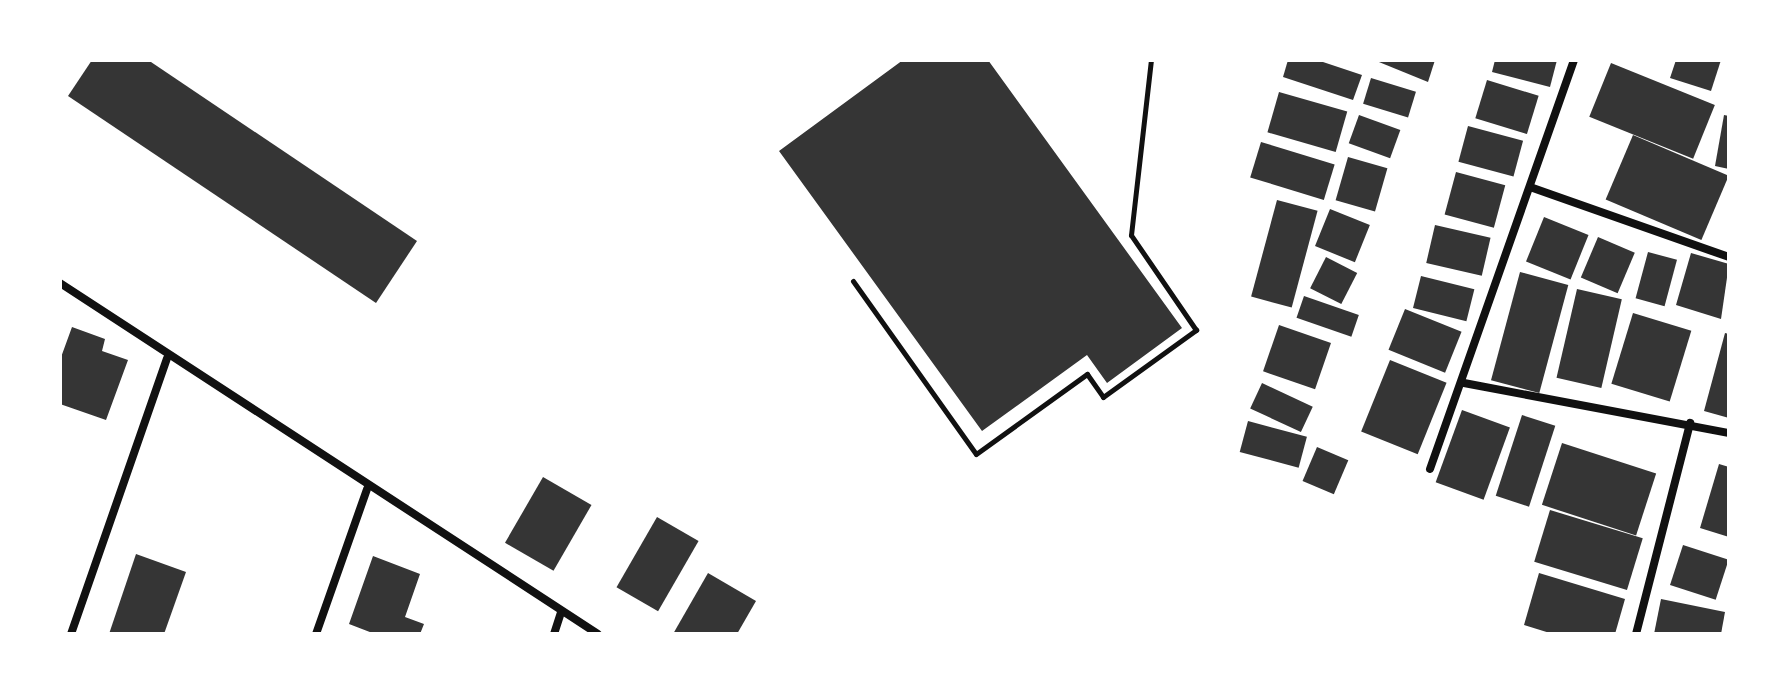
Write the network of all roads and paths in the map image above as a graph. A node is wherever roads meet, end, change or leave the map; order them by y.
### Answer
1 (1151, 60) edge
2 (1574, 60) edge
3 (1530, 187) junction
4 (1729, 257) edge
5 (853, 281) dead end
6 (60, 283) edge
7 (167, 358) junction
8 (1464, 383) junction
9 (1690, 423) junction
10 (1729, 433) edge
11 (1430, 469) dead end
12 (367, 489) junction
13 (561, 613) junction
14 (71, 634) edge
15 (316, 634) edge
16 (554, 634) edge
17 (598, 634) edge
18 (1636, 634) edge

1 - 5 path
2 - 3 street
3 - 4 street
3 - 8 street
6 - 7 street
7 - 12 street
7 - 14 street
8 - 9 street
8 - 11 street
9 - 10 street
9 - 18 street
12 - 13 street
12 - 15 street
13 - 16 street
13 - 17 street

